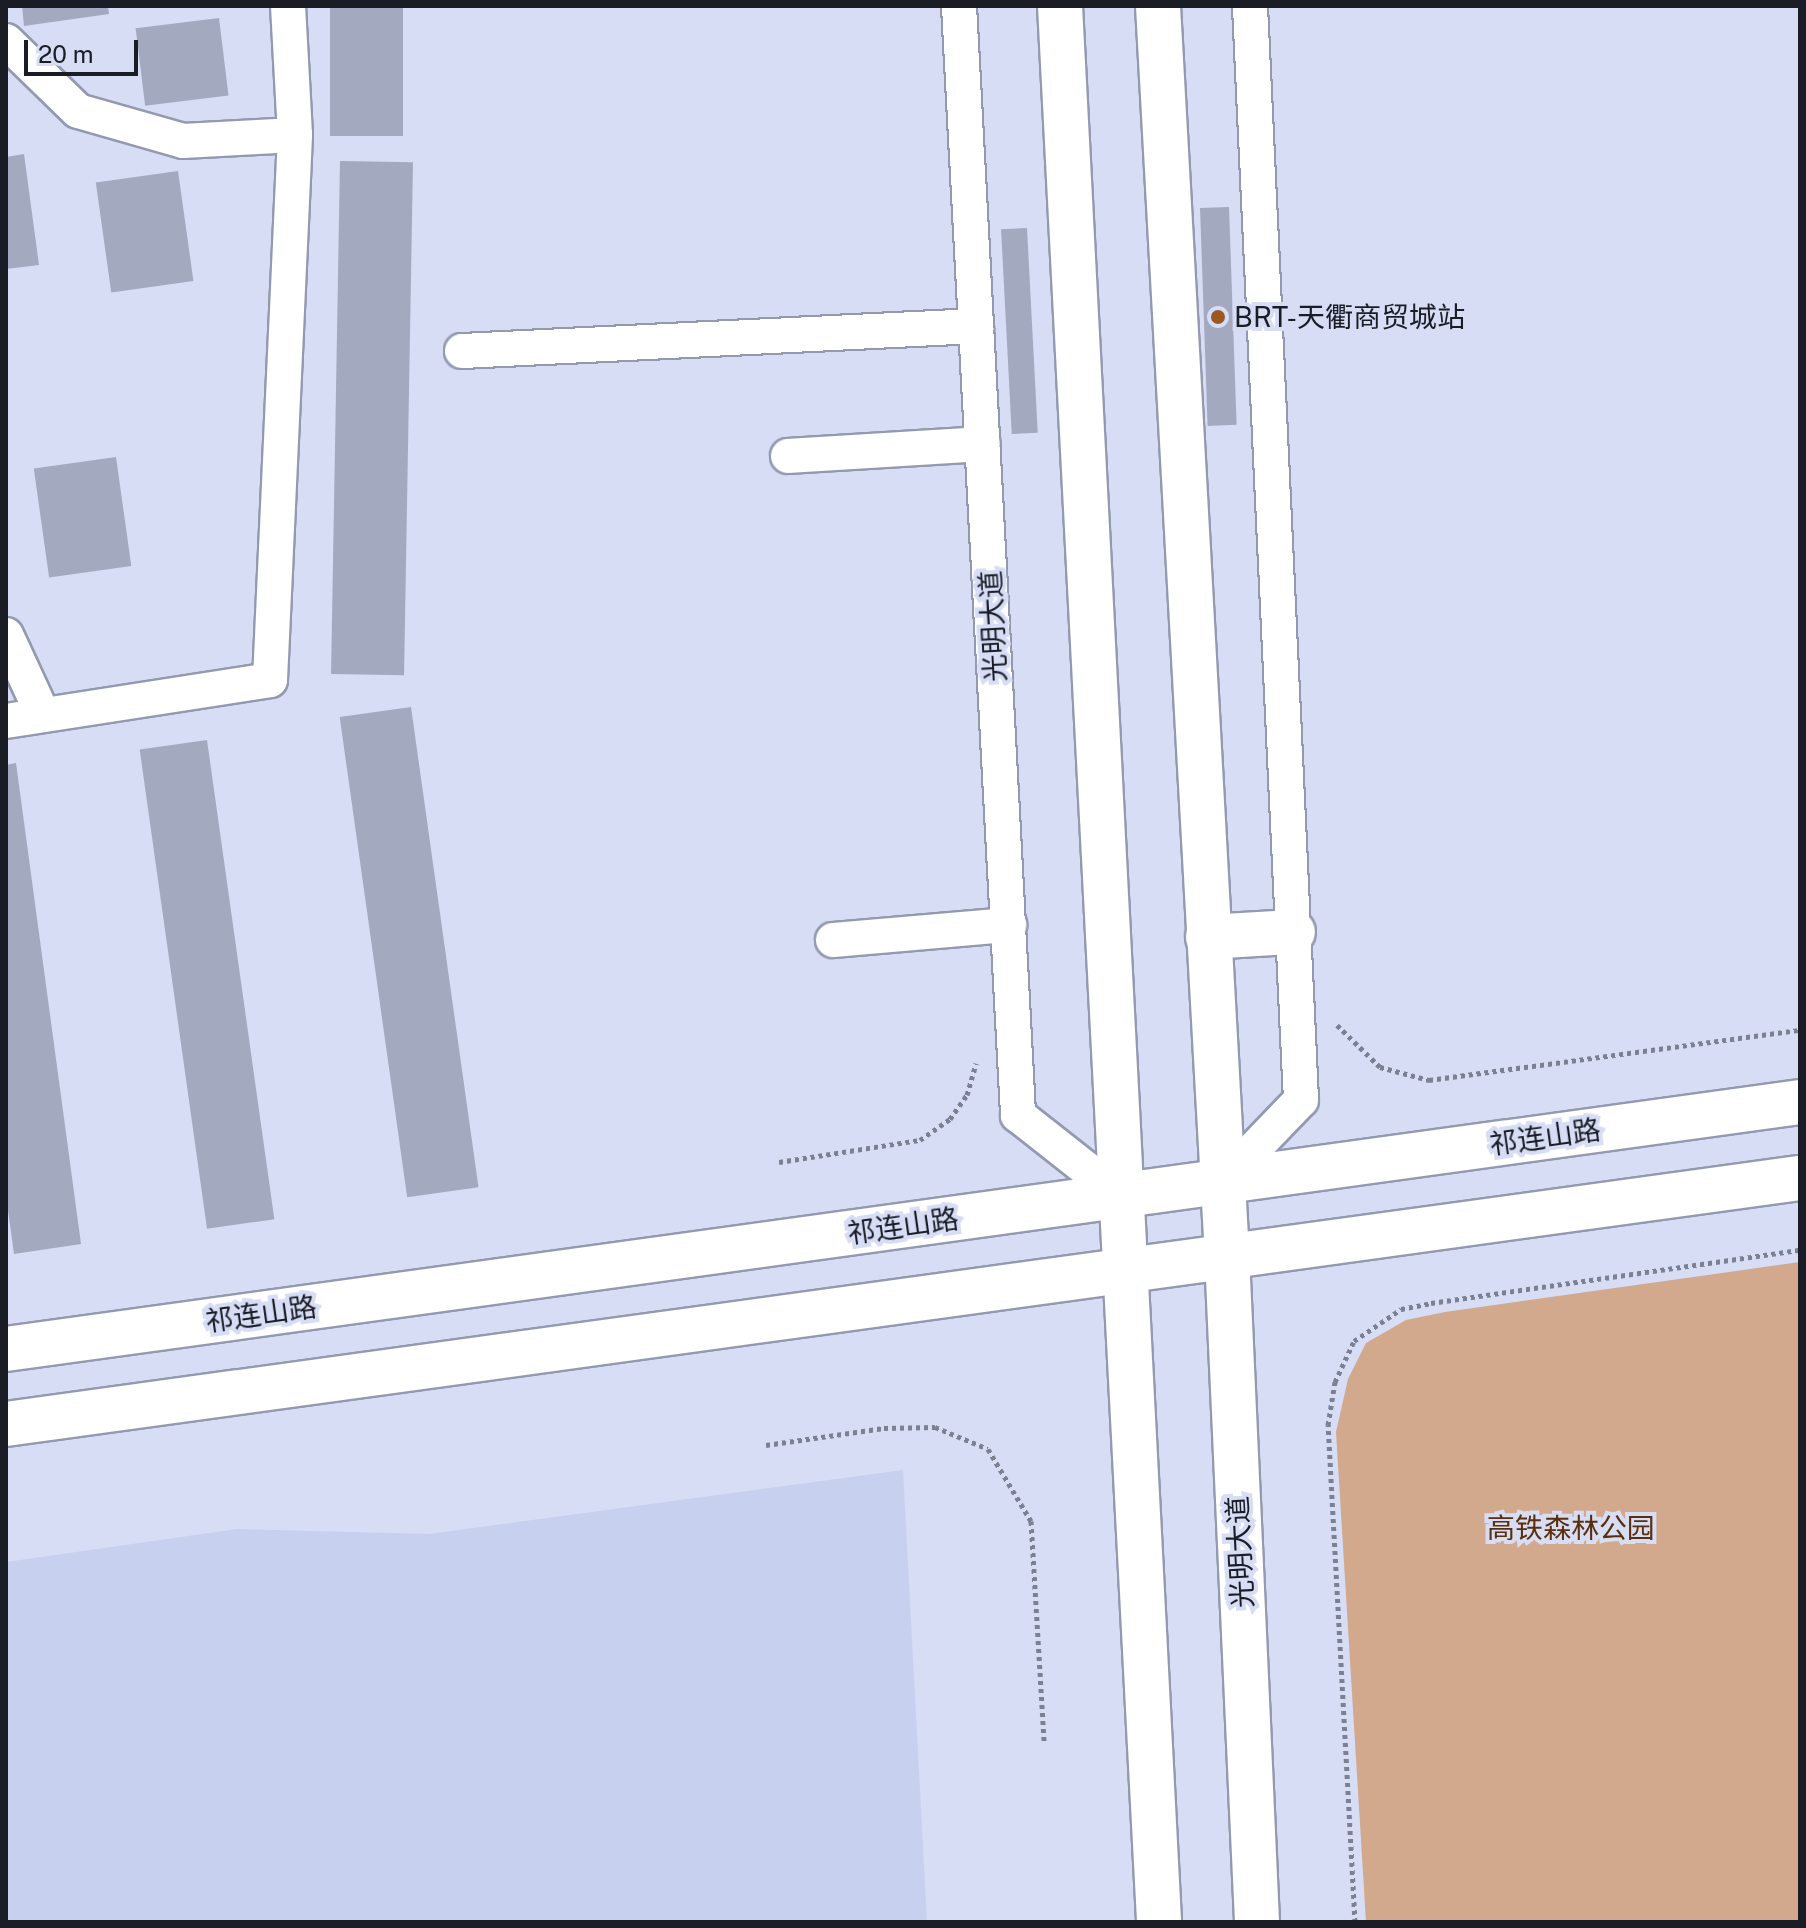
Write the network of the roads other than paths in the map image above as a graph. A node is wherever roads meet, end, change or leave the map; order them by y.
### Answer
1 (288, 6) edge
2 (959, 6) edge
3 (1060, 6) edge
4 (1158, 6) edge
5 (1250, 6) edge
6 (6, 41) edge
7 (295, 135) junction
8 (976, 326) junction
9 (462, 351) dead end
10 (983, 444) junction
11 (788, 456) dead end
12 (6, 635) edge
13 (43, 715) junction
14 (6, 721) edge
15 (1009, 925) junction
16 (1293, 932) junction
17 (1208, 937) junction
18 (833, 940) dead end
19 (1800, 1102) edge
20 (1800, 1178) edge
21 (1223, 1181) junction
22 (1121, 1196) junction
23 (1227, 1256) junction
24 (1124, 1271) junction
25 (6, 1349) edge
26 (6, 1424) edge
27 (1159, 1922) edge
28 (1257, 1922) edge

1 - 7 street
2 - 8 street, 光明大道
3 - 22 main road
4 - 17 main road, 光明大道
5 - 16 street
6 - 7 street
7 - 13 street
8 - 9 street
8 - 10 street, 光明大道
10 - 11 street
10 - 15 street, 光明大道
12 - 13 street
13 - 14 street
15 - 18 street
15 - 22 street, 光明大道
16 - 17 main road
16 - 21 street
17 - 21 main road, 光明大道
19 - 21 main road, 祁连山路
20 - 23 main road
21 - 22 main road, 祁连山路
21 - 23 main road, 光明大道
22 - 24 main road
22 - 25 main road, 祁连山路
23 - 24 main road
23 - 28 main road, 光明大道
24 - 26 main road
24 - 27 main road

